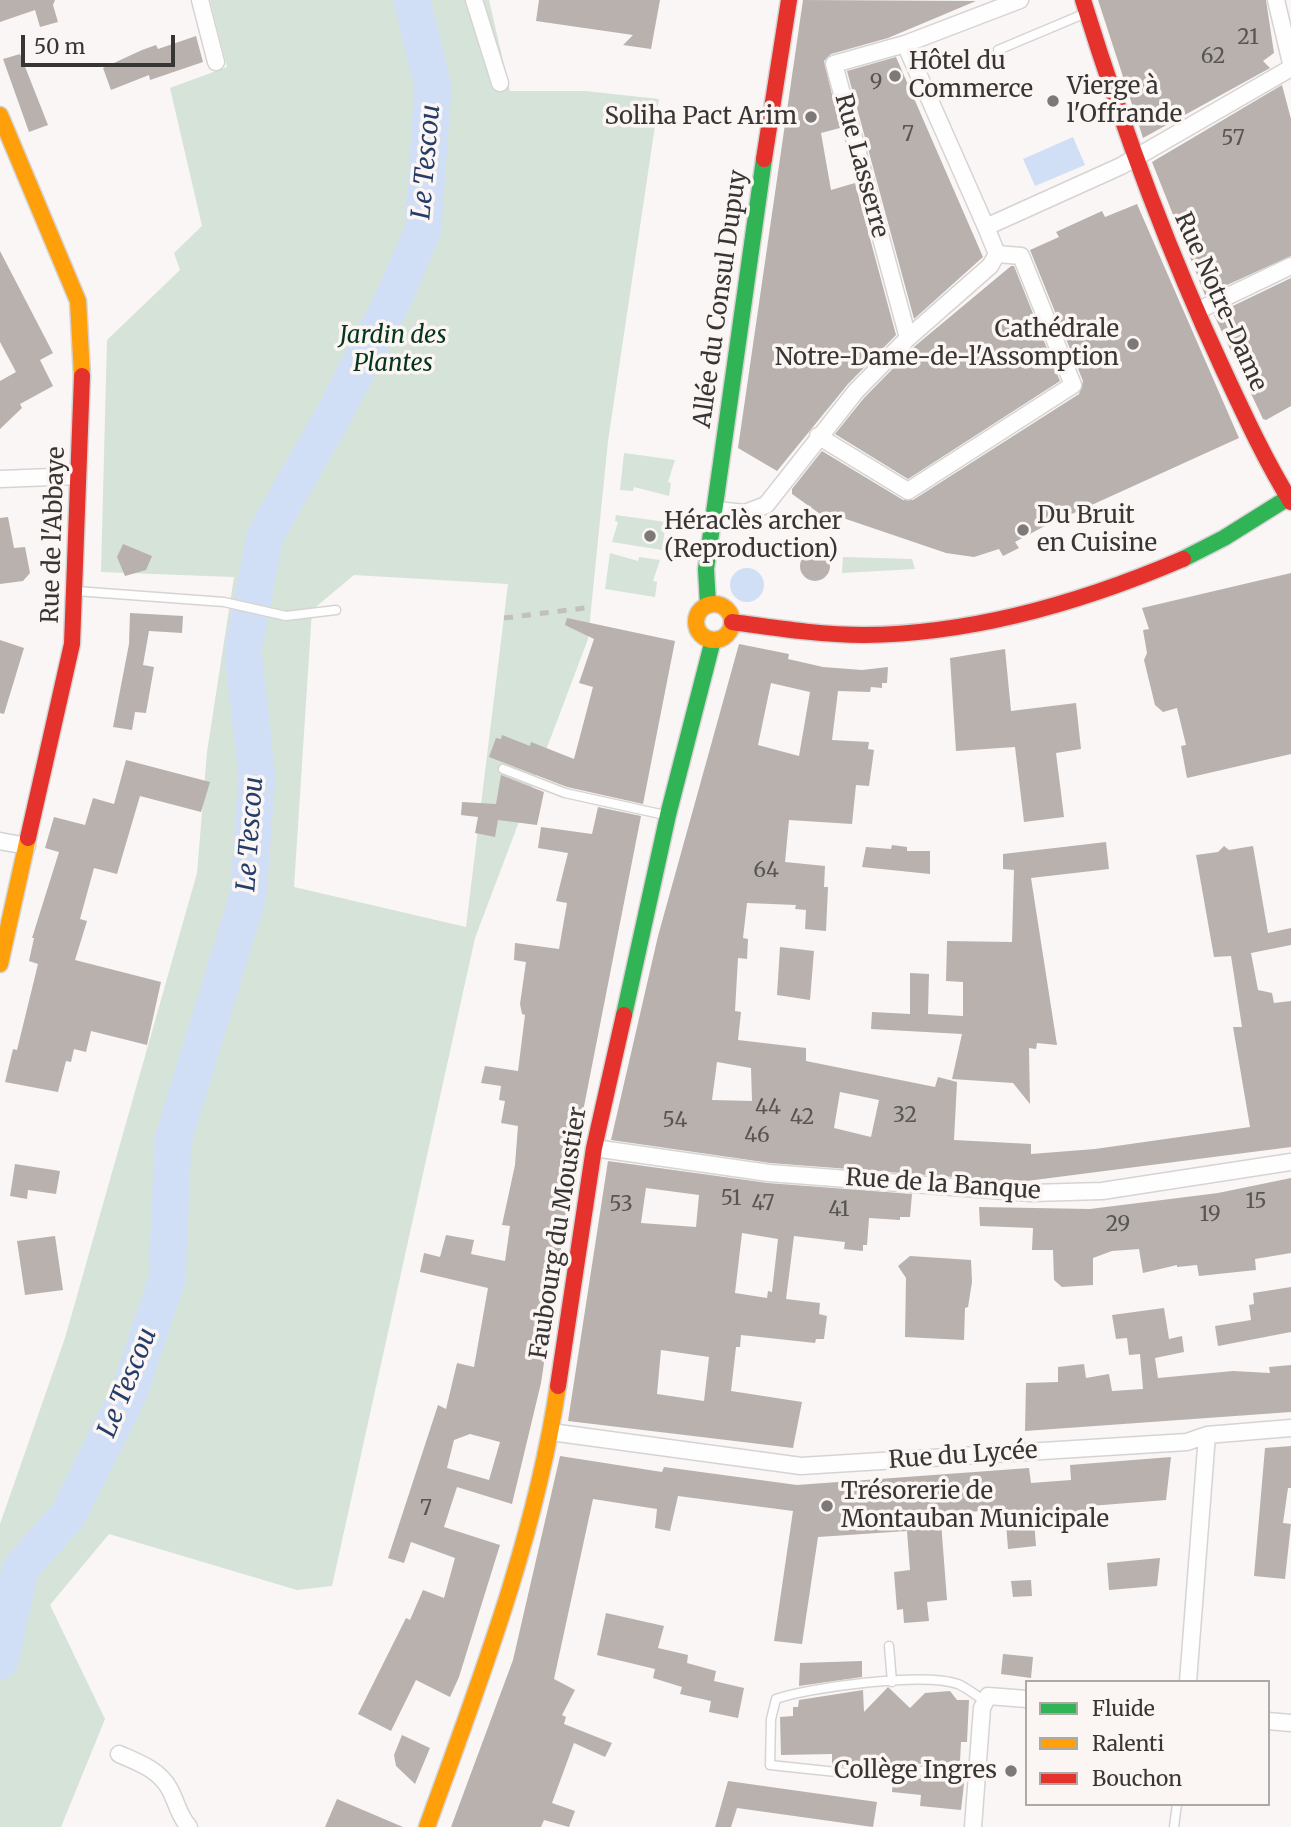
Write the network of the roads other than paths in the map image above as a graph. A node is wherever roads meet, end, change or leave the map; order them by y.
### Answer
1 (200, 0) edge
2 (474, 0) edge
3 (789, 0) edge
4 (1020, 0) edge
5 (1276, 0) edge
6 (1085, 7) edge
7 (905, 44) junction
8 (998, 50) dead end
9 (216, 62) dead end
10 (1291, 65) edge
11 (500, 83) dead end
12 (0, 115) edge
13 (1135, 159) junction
14 (986, 227) junction
15 (997, 254) junction
16 (1291, 266) edge
17 (1196, 311) junction
18 (908, 338) junction
19 (818, 436) junction
20 (78, 476) junction
21 (0, 479) edge
22 (1290, 499) edge
23 (716, 510) junction
24 (76, 591) junction
25 (708, 605) junction
26 (336, 610) dead end
27 (732, 622) junction
28 (713, 640) junction
29 (503, 769) dead end
30 (668, 815) junction
31 (0, 841) edge
32 (27, 846) junction
33 (0, 964) edge
34 (594, 1148) junction
35 (1291, 1162) edge
36 (1291, 1428) edge
37 (551, 1432) junction
38 (1207, 1435) junction
39 (889, 1646) dead end
40 (1188, 1680) edge
41 (892, 1682) junction
42 (1025, 1699) edge
43 (984, 1705) junction
44 (1270, 1721) edge
45 (1291, 1723) edge
46 (119, 1754) dead end
47 (979, 1767) junction
48 (1177, 1806) edge
49 (189, 1827) edge
50 (427, 1827) edge
51 (973, 1827) edge
52 (1174, 1827) edge

1 - 9 street
2 - 11 street
3 - 23 main road, Allée du Consul Dupuy
4 - 7 street
5 - 10 street
6 - 8 lane
6 - 13 main road, Rue Notre-Dame
7 - 14 street
7 - 18 street, Rue Lasserre
10 - 13 street
12 - 20 main road, Rue de l'Abbaye
13 - 14 street
13 - 17 main road, Rue Notre-Dame
14 - 15 street
15 - 18 street
15 - 19 street
16 - 17 street
17 - 22 main road, Rue Notre-Dame
18 - 19 street
19 - 23 street
20 - 21 street
20 - 24 main road, Rue de l'Abbaye
22 - 27 main road
23 - 25 main road, Allée du Consul Dupuy
24 - 26 lane
24 - 32 main road, Rue de l'Abbaye
25 - 27 main road
25 - 28 main road
27 - 28 main road
28 - 30 main road, Faubourg du Moustier
29 - 30 lane
30 - 34 main road, Faubourg du Moustier
31 - 32 street
32 - 33 main road, Rue de l'Abbaye
34 - 35 street, Rue de la Banque
34 - 37 main road, Faubourg du Moustier
36 - 38 street, Rue du Lycée
37 - 38 street, Rue du Lycée
37 - 50 main road, Faubourg du Moustier
38 - 40 street
39 - 41 lane
41 - 43 lane
41 - 47 lane
42 - 43 street
43 - 47 street
44 - 45 street
46 - 49 street
47 - 51 street
48 - 52 lane

